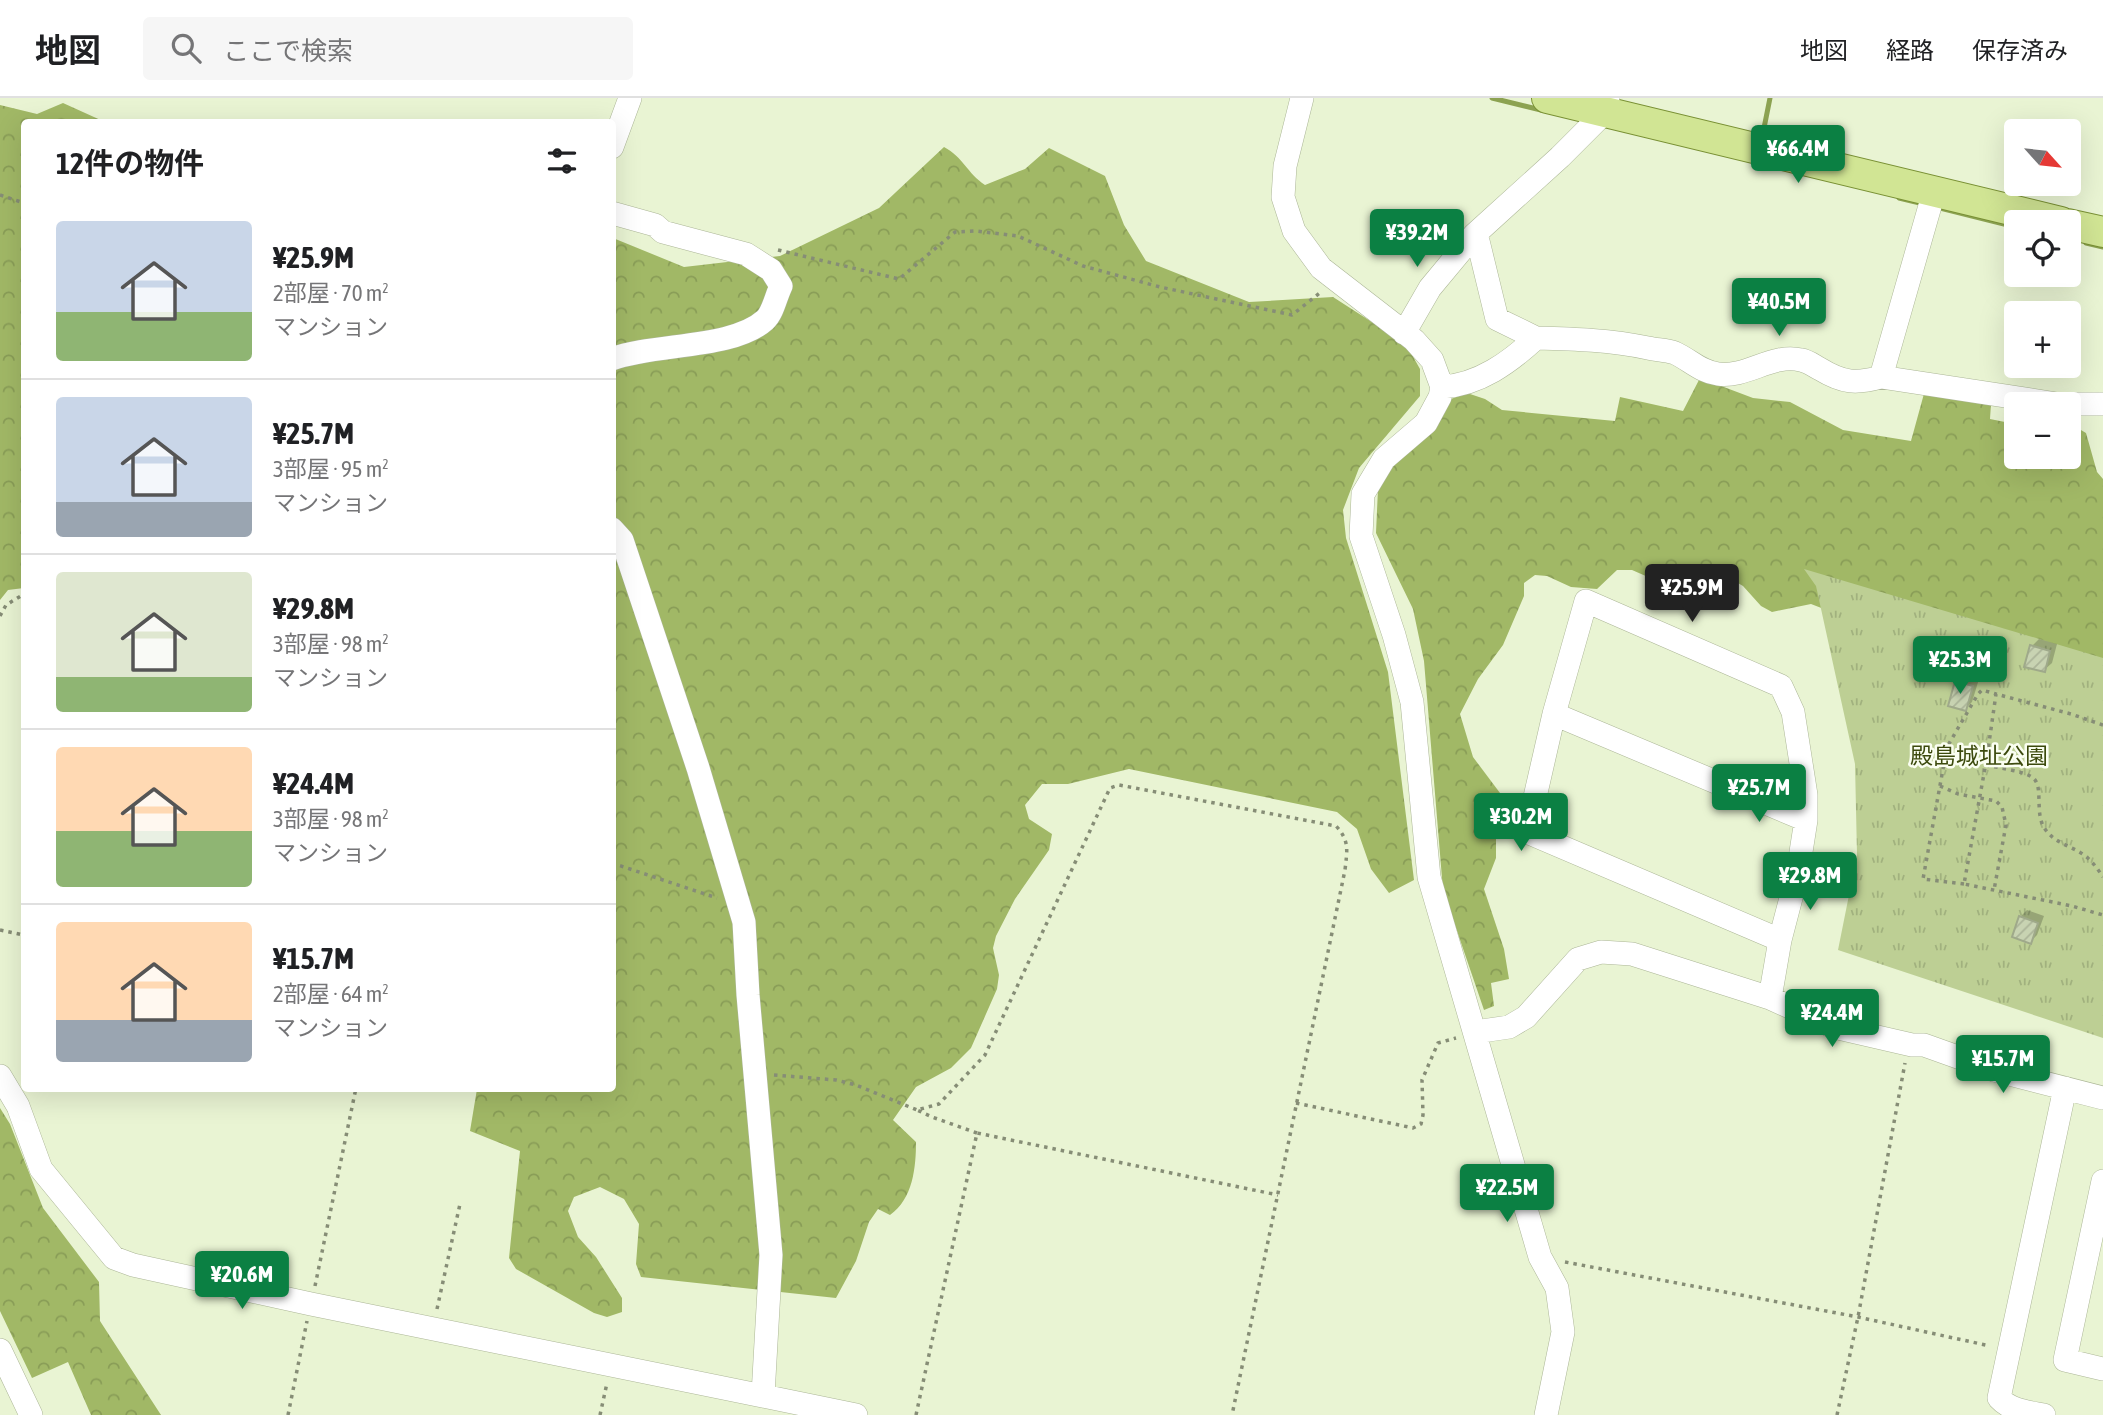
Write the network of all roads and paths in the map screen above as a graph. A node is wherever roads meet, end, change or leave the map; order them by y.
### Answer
1 (630, 98) edge
2 (1303, 98) edge
3 (1547, 98) edge
4 (1607, 105) edge
5 (616, 136) edge
6 (0, 195) edge
7 (21, 202) edge
8 (1931, 202) junction
9 (2004, 213) edge
10 (616, 214) edge
11 (2081, 227) edge
12 (2103, 232) edge
13 (1474, 235) junction
14 (772, 248) dead end
15 (1337, 280) junction
16 (1405, 332) junction
17 (1536, 338) junction
18 (616, 358) edge
19 (1881, 377) junction
20 (1442, 387) junction
21 (2103, 404) edge
22 (616, 533) edge
23 (21, 596) edge
24 (0, 616) edge
25 (1996, 694) junction
26 (1554, 714) junction
27 (2103, 725) edge
28 (1986, 765) junction
29 (1939, 785) junction
30 (1980, 798) junction
31 (1806, 820) junction
32 (616, 864) edge
33 (2103, 877) edge
34 (1964, 884) junction
35 (1994, 890) junction
36 (739, 905) junction
37 (2103, 915) edge
38 (0, 930) edge
39 (21, 934) edge
40 (1780, 940) junction
41 (1770, 998) junction
42 (1475, 1032) junction
43 (1912, 1045) junction
44 (756, 1074) junction
45 (0, 1076) edge
46 (2065, 1088) junction
47 (355, 1092) edge
48 (2103, 1098) edge
49 (1296, 1103) junction
50 (917, 1110) junction
51 (977, 1133) junction
52 (2103, 1181) edge
53 (1278, 1195) junction
54 (460, 1204) dead end
55 (2095, 1253) edge
56 (1540, 1257) junction
57 (311, 1304) junction
58 (1858, 1317) junction
59 (433, 1328) junction
60 (0, 1350) edge
61 (2009, 1350) junction
62 (611, 1365) junction
63 (2103, 1369) edge
64 (762, 1395) junction
65 (30, 1415) edge
66 (288, 1415) edge
67 (600, 1415) edge
68 (856, 1415) edge
69 (916, 1415) edge
70 (1232, 1415) edge
71 (1546, 1415) edge
72 (1837, 1415) edge
73 (2044, 1415) edge

1 - 5 street
2 - 15 street
3 - 4 main road
4 - 8 main road
4 - 13 street
6 - 7 path
8 - 9 main road
8 - 19 street
10 - 18 street
11 - 12 main road
13 - 16 street
13 - 17 street
14 - 15 path
15 - 16 street
16 - 20 street
17 - 19 street
17 - 20 street
19 - 21 street
20 - 42 street
22 - 36 street
23 - 24 path
25 - 27 path
25 - 28 path
25 - 29 path
26 - 31 street
26 - 31 street
26 - 40 street
28 - 30 path
28 - 33 path
29 - 30 path
29 - 34 path
30 - 34 path
30 - 35 path
31 - 40 street
32 - 36 path
34 - 35 path
35 - 37 path
36 - 44 street
38 - 39 path
40 - 41 street
41 - 42 street
41 - 43 street
42 - 49 path
42 - 56 street
43 - 46 street
43 - 58 path
44 - 50 path
44 - 64 street
45 - 57 street
46 - 48 street
46 - 61 street
47 - 57 path
49 - 50 path
49 - 53 path
50 - 51 path
51 - 53 path
51 - 69 path
52 - 55 street
53 - 70 path
54 - 59 path
55 - 63 street
56 - 58 path
56 - 71 street
57 - 59 street
57 - 66 path
58 - 61 path
58 - 72 path
59 - 62 street
60 - 65 street
61 - 73 street
62 - 64 street
62 - 67 path
64 - 68 street

